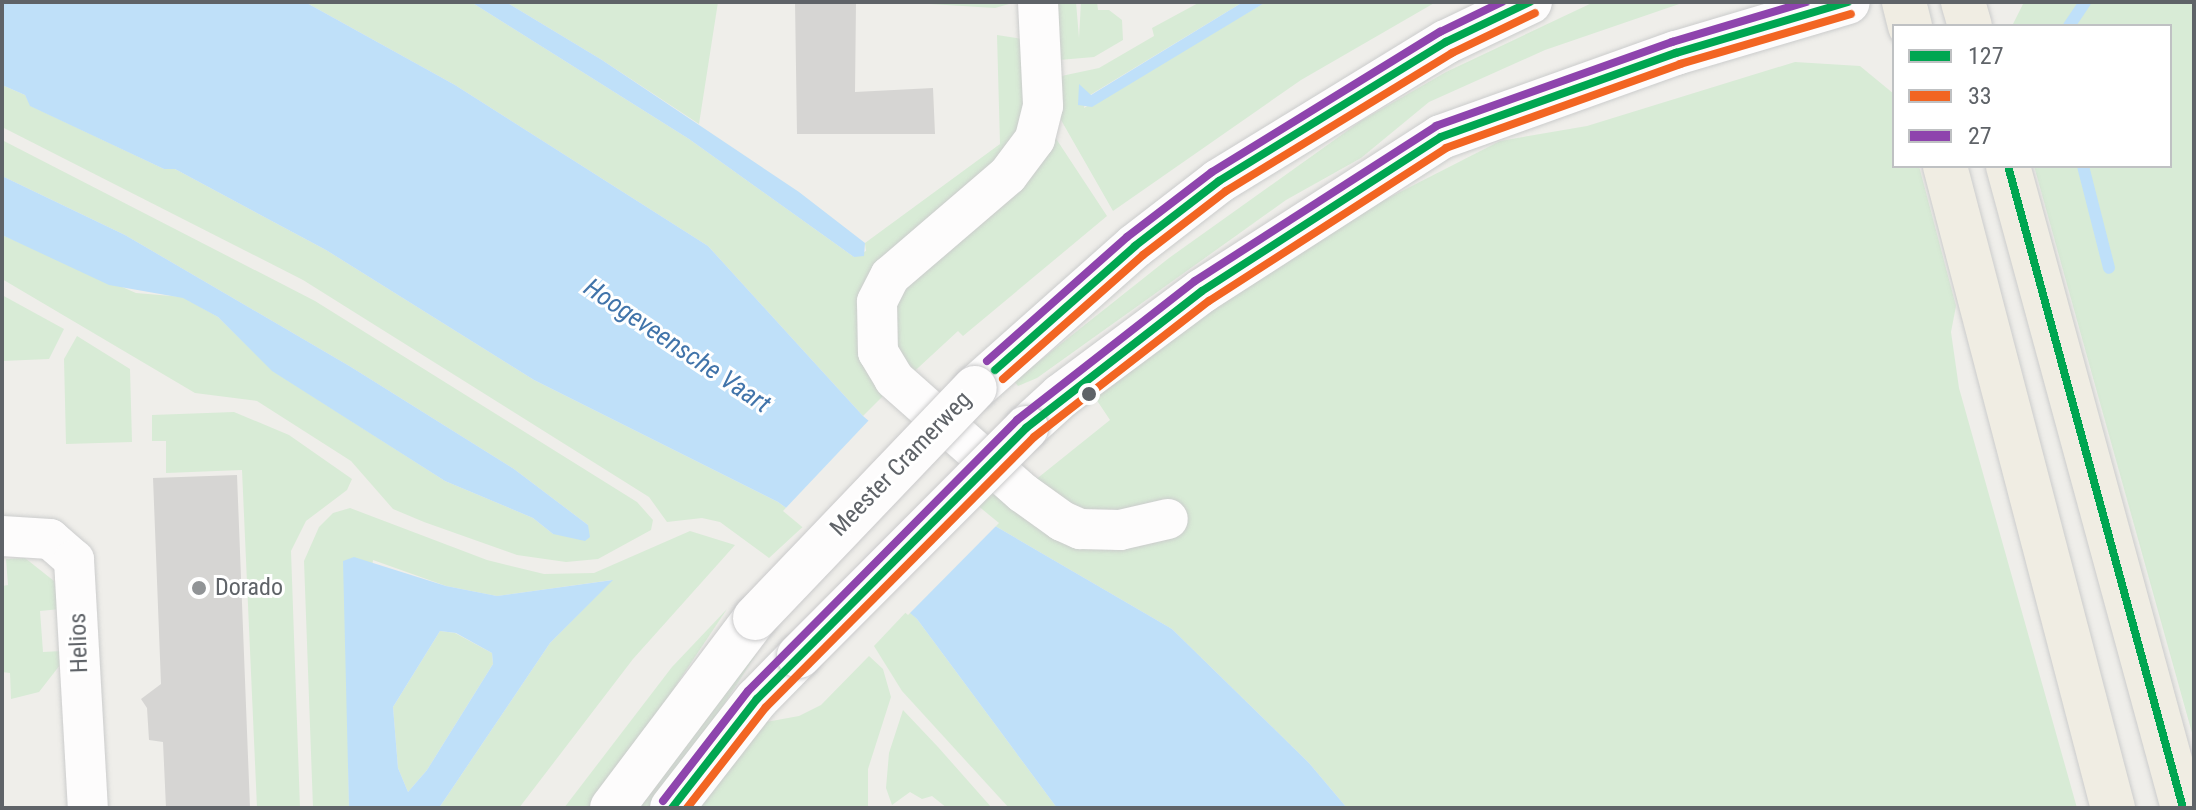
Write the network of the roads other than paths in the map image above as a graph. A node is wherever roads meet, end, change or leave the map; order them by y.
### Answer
1 (1038, 2) edge
2 (1530, 2) edge
3 (1848, 2) edge
4 (1904, 2) edge
5 (1963, 2) edge
6 (1910, 24) edge
7 (1969, 24) edge
8 (1946, 168) edge
9 (2009, 168) edge
10 (1168, 519) dead end
11 (2, 536) edge
12 (88, 808) edge
13 (612, 808) edge
14 (672, 808) edge
15 (2113, 808) edge
16 (2183, 808) edge

1 - 10 street
2 - 13 main road, Meester Cramerweg, bridge
3 - 14 main road, bridge
4 - 6 highway
5 - 7 highway
8 - 15 highway
9 - 16 highway
11 - 12 street, Helios

